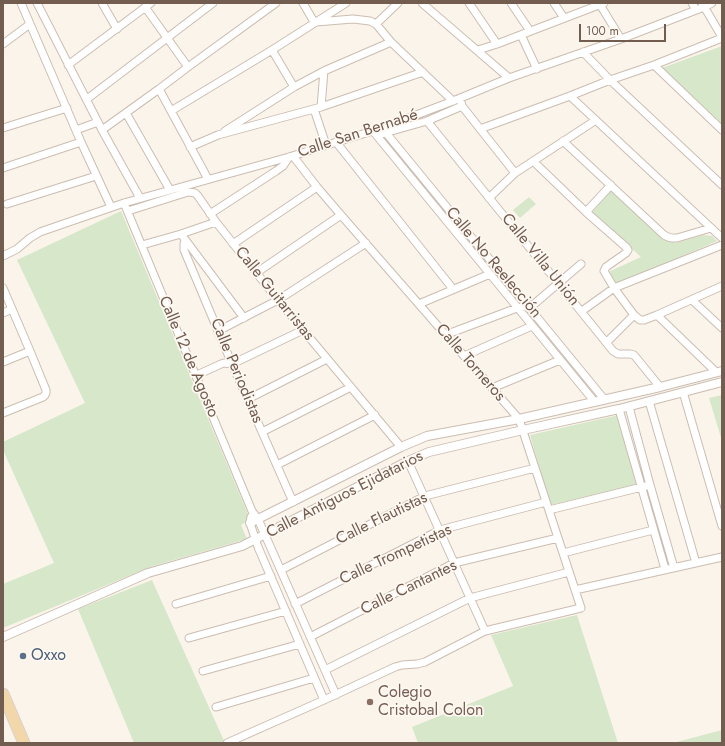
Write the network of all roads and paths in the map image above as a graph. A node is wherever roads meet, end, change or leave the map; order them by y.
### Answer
1 (21, 3) edge
2 (37, 3) edge
3 (102, 3) edge
4 (213, 3) edge
5 (276, 3) edge
6 (303, 3) edge
7 (346, 3) edge
8 (398, 3) edge
9 (422, 3) edge
10 (469, 3) edge
11 (511, 3) edge
12 (554, 3) edge
13 (692, 3) edge
14 (712, 3) edge
15 (601, 4) edge
16 (148, 5) edge
17 (703, 5) edge
18 (696, 10) junction
19 (564, 18) junction
20 (314, 22) junction
21 (30, 24) junction
22 (376, 24) junction
23 (117, 29) junction
24 (530, 32) junction
25 (521, 35) junction
26 (166, 38) junction
27 (722, 38) edge
28 (621, 39) junction
29 (391, 42) junction
30 (3, 44) edge
31 (497, 44) junction
32 (272, 50) junction
33 (478, 50) junction
34 (583, 52) junction
35 (68, 65) junction
36 (654, 65) junction
37 (188, 67) junction
38 (537, 69) junction
39 (324, 71) junction
40 (423, 72) junction
41 (509, 78) junction
42 (610, 80) junction
43 (294, 87) junction
44 (159, 89) junction
45 (570, 96) junction
46 (86, 99) junction
47 (456, 100) junction
48 (462, 106) junction
49 (67, 108) junction
50 (318, 108) junction
51 (171, 111) junction
52 (126, 113) junction
53 (596, 120) junction
54 (427, 121) junction
55 (98, 122) junction
56 (3, 128) edge
57 (480, 129) junction
58 (76, 130) junction
59 (102, 130) junction
60 (383, 130) junction
61 (722, 130) edge
62 (375, 133) junction
63 (218, 135) junction
64 (563, 141) junction
65 (81, 142) junction
66 (336, 142) junction
67 (326, 145) junction
68 (190, 147) junction
69 (291, 156) junction
70 (533, 161) junction
71 (3, 168) edge
72 (515, 173) junction
73 (96, 176) junction
74 (208, 179) junction
75 (611, 185) junction
76 (722, 185) edge
77 (317, 187) junction
78 (170, 190) junction
79 (140, 198) junction
80 (489, 198) junction
81 (124, 202) junction
82 (7, 204) dead end
83 (111, 207) junction
84 (128, 211) junction
85 (586, 212) junction
86 (210, 214) junction
87 (341, 215) junction
88 (216, 222) junction
89 (722, 226) edge
90 (714, 230) junction
91 (183, 237) junction
92 (722, 238) edge
93 (366, 243) junction
94 (233, 244) junction
95 (142, 245) junction
96 (722, 245) edge
97 (3, 256) edge
98 (581, 264) dead end
99 (256, 273) junction
100 (490, 274) junction
101 (559, 283) junction
102 (722, 286) edge
103 (3, 288) edge
104 (614, 288) junction
105 (453, 289) junction
106 (278, 300) junction
107 (692, 300) junction
108 (419, 304) junction
109 (528, 306) junction
110 (517, 308) junction
111 (12, 309) junction
112 (582, 311) junction
113 (3, 312) edge
114 (634, 315) junction
115 (658, 315) junction
116 (244, 318) junction
117 (532, 326) junction
118 (722, 328) edge
119 (218, 330) junction
120 (303, 330) junction
121 (445, 335) junction
122 (606, 342) junction
123 (30, 351) junction
124 (464, 356) junction
125 (327, 359) junction
126 (560, 360) junction
127 (3, 362) edge
128 (232, 364) junction
129 (719, 372) edge
130 (196, 376) junction
131 (722, 382) edge
132 (351, 387) junction
133 (660, 387) junction
134 (492, 388) junction
135 (683, 392) junction
136 (248, 398) junction
137 (604, 399) junction
138 (594, 401) junction
139 (649, 401) junction
140 (629, 407) junction
141 (619, 409) junction
142 (3, 413) edge
143 (375, 416) junction
144 (519, 419) junction
145 (523, 430) junction
146 (262, 432) junction
147 (402, 447) junction
148 (408, 461) junction
149 (277, 465) junction
150 (535, 468) junction
151 (650, 485) junction
152 (641, 487) junction
153 (425, 496) junction
154 (293, 502) junction
155 (546, 502) junction
156 (549, 510) junction
157 (252, 511) junction
158 (258, 519) junction
159 (250, 523) junction
160 (722, 526) edge
161 (440, 530) junction
162 (654, 530) junction
163 (265, 535) junction
164 (558, 538) junction
165 (256, 540) junction
166 (563, 553) junction
167 (722, 557) edge
168 (454, 563) junction
169 (696, 563) junction
170 (674, 568) junction
171 (281, 570) junction
172 (665, 570) junction
173 (569, 572) junction
174 (271, 576) junction
175 (575, 590) junction
176 (470, 598) junction
177 (176, 604) dead end
178 (296, 604) junction
179 (286, 611) junction
180 (485, 631) junction
181 (3, 637) edge
182 (310, 637) junction
183 (189, 638) dead end
184 (300, 644) junction
185 (325, 670) junction
186 (203, 671) dead end
187 (314, 678) junction
188 (3, 694) edge
189 (336, 695) junction
190 (324, 700) junction
191 (216, 707) dead end
192 (24, 743) edge
193 (227, 743) edge

1 - 21 street
2 - 35 street
3 - 23 street
4 - 26 street
5 - 37 street
6 - 20 street
7 - 20 street
8 - 22 street
9 - 33 street
10 - 31 street
11 - 24 street
12 - 19 street
13 - 18 street
14 - 17 street, Calle San Bernabé
15 - 19 street
15 - 28 street
16 - 23 street
16 - 26 street
17 - 18 street, Calle San Bernabé
17 - 27 street
18 - 28 street, Calle San Bernabé
19 - 24 street
20 - 22 street
20 - 32 street
21 - 30 street
21 - 49 street
22 - 29 street
23 - 35 street
24 - 25 street
25 - 31 street
25 - 38 street
26 - 37 street
26 - 46 street
27 - 36 street
28 - 34 street, Calle San Bernabé
29 - 39 street
29 - 40 street
31 - 33 street
32 - 43 street
32 - 51 street
33 - 41 street
34 - 38 street, Calle San Bernabé
34 - 42 street
35 - 46 street
36 - 42 street
36 - 61 street
37 - 44 street
38 - 41 street, Calle San Bernabé
39 - 43 street
39 - 50 street
40 - 47 street
40 - 50 street
41 - 47 street, Calle San Bernabé
42 - 45 street
42 - 76 street
43 - 63 street
44 - 51 street
44 - 52 street
45 - 53 street
45 - 57 street
46 - 55 street
47 - 48 street
47 - 60 street, Calle San Bernabé
48 - 54 street, Calle San Bernabé
48 - 57 street
49 - 56 street
49 - 58 street
50 - 63 street
50 - 67 street
51 - 68 street
52 - 59 street
52 - 78 street
53 - 64 street
53 - 90 street
54 - 60 street, Calle San Bernabé
54 - 80 street, Calle Villa Unión
55 - 58 street
55 - 59 street
57 - 72 street
58 - 65 street
59 - 79 street
60 - 62 street, Calle San Bernabé
60 - 109 street, Calle No Reelección
62 - 66 street, Calle San Bernabé
62 - 100 street, Calle No Reelección
63 - 68 street
64 - 70 street
64 - 75 street
65 - 71 street
65 - 73 street
66 - 67 street, Calle San Bernabé
66 - 105 street
67 - 69 street, Calle San Bernabé
68 - 74 street
69 - 74 street, Calle San Bernabé
69 - 77 street, Calle Torneros
69 - 86 street
70 - 72 street
70 - 85 street
72 - 80 street
73 - 82 street
73 - 83 street
74 - 78 street, Calle San Bernabé
75 - 85 street
75 - 90 street
77 - 87 street, Calle Torneros
77 - 94 street
78 - 79 street, Calle San Bernabé
79 - 81 street, Calle San Bernabé
80 - 101 street, Calle Villa Unión
81 - 83 street, Calle San Bernabé
81 - 84 street, Calle 12 de Agosto
83 - 97 street, Calle San Bernabé
84 - 86 street, Calle Guitarristas
84 - 95 street, Calle 12 de Agosto
85 - 104 street
86 - 88 street, Calle Guitarristas
87 - 93 street, Calle Torneros
87 - 99 street
88 - 91 street
88 - 94 street, Calle Guitarristas
89 - 90 street
90 - 92 street
91 - 95 street
91 - 116 street
91 - 119 street, Calle Periodistas
93 - 106 street
93 - 108 street, Calle Torneros
94 - 99 street, Calle Guitarristas
95 - 130 street, Calle 12 de Agosto
96 - 104 street
98 - 101 street
99 - 106 street, Calle Guitarristas
100 - 105 street
100 - 110 street, Calle No Reelección
101 - 109 street
101 - 112 street, Calle Villa Unión
102 - 107 street
103 - 111 street
104 - 112 street
104 - 114 street
105 - 108 street
106 - 116 street
106 - 120 street, Calle Guitarristas
107 - 115 street
107 - 118 street
108 - 121 street, Calle Torneros
109 - 110 street
109 - 137 street, Calle No Reelección
110 - 117 street, Calle No Reelección
110 - 121 street
111 - 113 street
111 - 123 street
112 - 122 street, Calle Villa Unión
114 - 115 street
114 - 122 street
115 - 129 street
116 - 119 street
117 - 124 street
117 - 126 street, Calle No Reelección
119 - 128 street, Calle Periodistas
120 - 125 street, Calle Guitarristas
120 - 128 street
121 - 124 street, Calle Torneros
122 - 133 street, Calle Villa Unión
123 - 127 street
123 - 142 street
124 - 134 street, Calle Torneros
125 - 132 street, Calle Guitarristas
125 - 136 street
126 - 134 street
126 - 138 street, Calle No Reelección
128 - 130 street
128 - 136 street, Calle Periodistas
129 - 133 street, Calle Antiguos Ejidatarios
130 - 157 street, Calle 12 de Agosto
131 - 135 street, Calle Antiguos Ejidatarios
132 - 143 street, Calle Guitarristas
132 - 146 street
133 - 137 street, Calle Antiguos Ejidatarios
134 - 144 street, Calle Torneros
135 - 139 street, Calle Antiguos Ejidatarios
135 - 160 street
136 - 146 street, Calle Periodistas
137 - 138 street, Calle Antiguos Ejidatarios
138 - 144 street, Calle Antiguos Ejidatarios
139 - 140 street, Calle Antiguos Ejidatarios
139 - 169 street
140 - 141 street, Calle Antiguos Ejidatarios
140 - 151 street
141 - 145 street, Calle Antiguos Ejidatarios
141 - 152 street
143 - 147 street, Calle Guitarristas
143 - 149 street
144 - 145 street, Calle Torneros
144 - 147 street, Calle Antiguos Ejidatarios
145 - 148 street, Calle Antiguos Ejidatarios
145 - 150 street, Calle Torneros
146 - 149 street, Calle Periodistas
147 - 154 street, Calle Antiguos Ejidatarios
148 - 153 street
148 - 163 street, Calle Antiguos Ejidatarios
149 - 154 street, Calle Periodistas
150 - 153 street, Calle Flautistas
150 - 155 street, Calle Torneros
151 - 152 street
151 - 170 street
152 - 156 street
152 - 162 street
153 - 161 street
153 - 171 street, Calle Flautistas
154 - 158 street, Calle Antiguos Ejidatarios
155 - 156 street, Calle Torneros
155 - 161 street, Calle Trompetistas
156 - 164 street, Calle Torneros
157 - 158 street, Calle 12 de Agosto
157 - 159 street
158 - 159 street, Calle Antiguos Ejidatarios
158 - 163 street, Calle 12 de Agosto
159 - 165 street
161 - 168 street
161 - 178 street, Calle Trompetistas
162 - 166 street
162 - 172 street
163 - 165 street, Calle Antiguos Ejidatarios
163 - 171 street, Calle 12 de Agosto
164 - 166 street, Calle Torneros
164 - 168 street, Calle Cantantes
165 - 174 street
165 - 181 street, Calle Antiguos Ejidatarios
166 - 173 street, Calle Torneros
167 - 169 street
168 - 176 street
168 - 182 street, Calle Cantantes
169 - 170 street
170 - 172 street
171 - 178 street, Calle 12 de Agosto
172 - 175 street
173 - 175 street, Calle Torneros
173 - 176 street
174 - 177 street
174 - 179 street
175 - 180 street, Calle Torneros
176 - 180 street
176 - 185 street
178 - 182 street, Calle 12 de Agosto
179 - 183 street
179 - 184 street
180 - 189 street
182 - 185 street, Calle 12 de Agosto
184 - 186 street
184 - 187 street
185 - 189 street, Calle 12 de Agosto
187 - 190 street
187 - 191 street
188 - 192 main road
189 - 190 street
190 - 193 street

